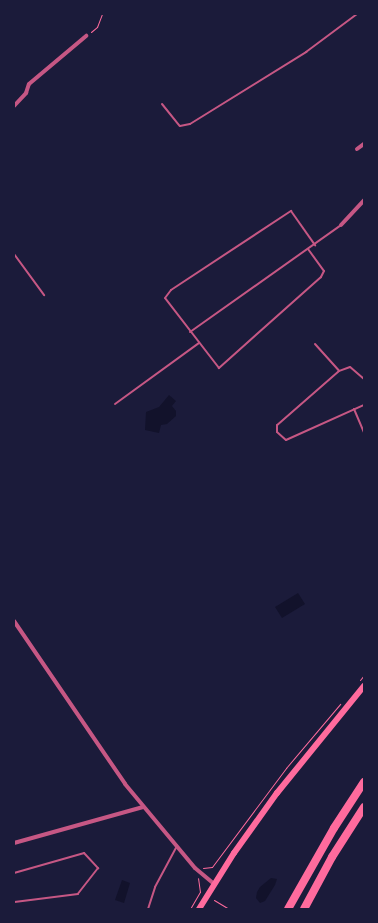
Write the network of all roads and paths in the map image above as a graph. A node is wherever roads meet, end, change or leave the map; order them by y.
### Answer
1 (102, 14) edge
2 (357, 14) edge
3 (86, 36) joint
4 (162, 104) dead end
5 (14, 106) edge
6 (364, 144) edge
7 (357, 149) dead end
8 (364, 200) edge
9 (341, 225) joint
10 (315, 245) junction
11 (308, 250) junction
12 (14, 254) edge
13 (44, 295) dead end
14 (190, 332) junction
15 (199, 343) junction
16 (314, 344) dead end
17 (339, 371) junction
18 (364, 379) edge
19 (115, 404) dead end
20 (364, 405) edge
21 (354, 409) junction
22 (364, 433) edge
23 (14, 620) edge
24 (364, 686) edge
25 (364, 782) edge
26 (143, 806) junction
27 (364, 808) edge
28 (14, 843) edge
29 (177, 846) junction
30 (14, 872) edge
31 (200, 873) junction
32 (214, 884) junction
33 (208, 896) junction
34 (14, 902) edge
35 (148, 909) edge
36 (190, 909) edge
37 (200, 909) edge
38 (229, 909) edge
39 (288, 909) edge
40 (304, 909) edge

1 - 3 path
2 - 4 lane
3 - 5 street
6 - 7 street
8 - 9 street
9 - 10 lane
10 - 11 lane
10 - 14 lane
11 - 14 lane
11 - 15 lane
12 - 13 lane
14 - 15 lane
15 - 19 lane
16 - 17 lane
17 - 18 lane
17 - 21 lane
20 - 21 lane
21 - 22 lane
23 - 26 street
24 - 32 main road
25 - 39 highway
26 - 28 street
26 - 29 street
27 - 40 highway
29 - 31 street
29 - 35 lane
30 - 34 lane
31 - 32 street
31 - 36 path
32 - 33 main road
33 - 37 main road
33 - 38 path

